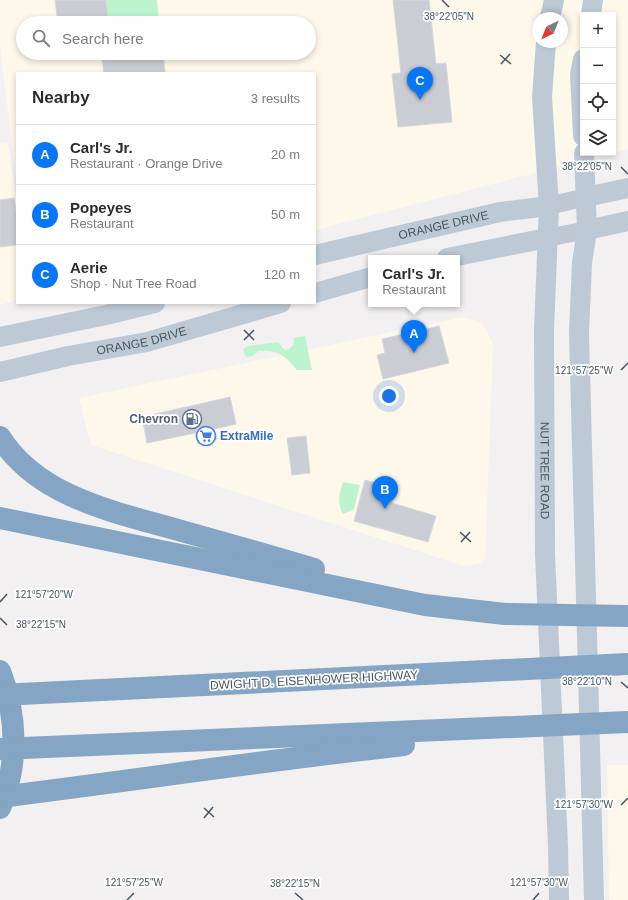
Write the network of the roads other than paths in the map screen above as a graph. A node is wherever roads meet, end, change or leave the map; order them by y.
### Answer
1 (554, 0) edge
2 (593, 0) edge
3 (551, 12) edge
4 (591, 12) edge
5 (546, 48) edge
6 (580, 84) edge
7 (582, 120) edge
8 (584, 156) edge
9 (628, 188) edge
10 (586, 197) junction
11 (549, 206) junction
12 (628, 221) edge
13 (587, 230) junction
14 (547, 238) junction
15 (316, 255) edge
16 (460, 255) edge
17 (368, 278) edge
18 (316, 293) edge
19 (151, 304) edge
20 (278, 304) edge
21 (0, 337) edge
22 (0, 372) edge
23 (0, 437) edge
24 (0, 518) edge
25 (425, 605) junction
26 (628, 616) edge
27 (628, 664) edge
28 (0, 671) edge
29 (0, 695) edge
30 (628, 722) edge
31 (602, 723) junction
32 (0, 749) edge
33 (0, 797) edge
34 (0, 809) edge
35 (558, 900) edge
36 (594, 900) edge

1 - 3 main road
2 - 4 main road
5 - 11 main road, NUT TREE ROAD
6 - 7 main road
8 - 10 main road
9 - 10 main road
10 - 11 street
10 - 13 main road
11 - 14 main road, NUT TREE ROAD
11 - 15 main road, ORANGE DRIVE
12 - 13 main road
13 - 14 street
13 - 36 main road
14 - 16 main road
14 - 35 main road, NUT TREE ROAD
17 - 18 main road
19 - 21 main road
20 - 22 main road, ORANGE DRIVE
23 - 25 highway
24 - 25 highway
25 - 26 highway
27 - 29 highway, DWIGHT D. EISENHOWER HIGHWAY
28 - 34 highway
30 - 31 highway
31 - 32 highway
31 - 33 highway

